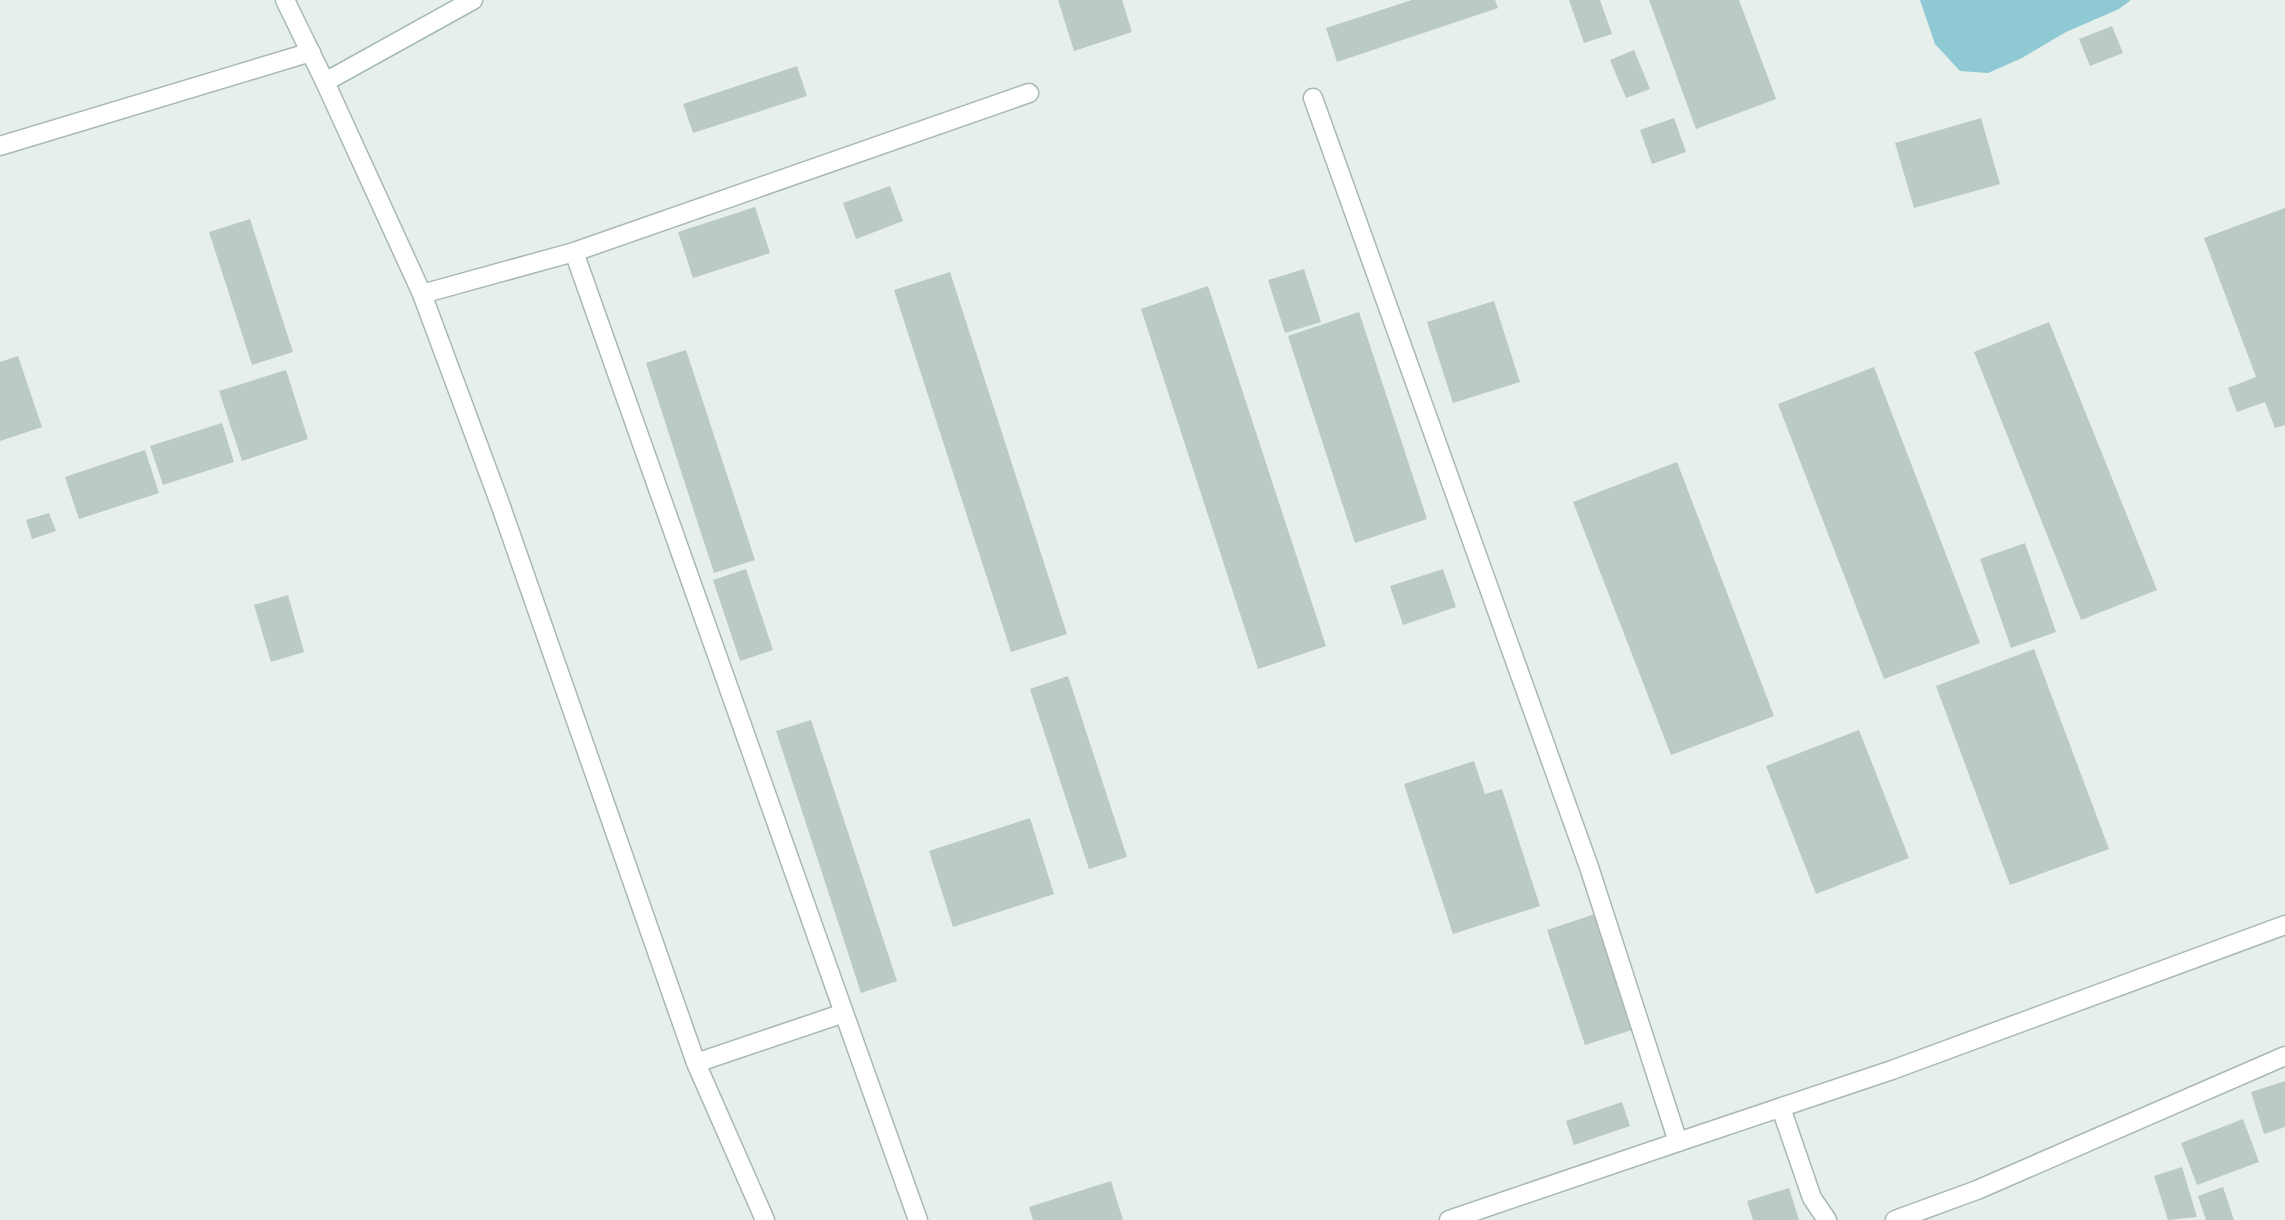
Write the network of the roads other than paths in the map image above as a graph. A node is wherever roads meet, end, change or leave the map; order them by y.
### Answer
1 (285, 0) edge
2 (473, 0) edge
3 (311, 52) junction
4 (326, 82) junction
5 (1029, 93) dead end
6 (1313, 98) dead end
7 (0, 146) edge
8 (574, 252) junction
9 (422, 294) junction
10 (2285, 926) edge
11 (844, 1012) junction
12 (2285, 1056) edge
13 (696, 1063) junction
14 (1782, 1108) junction
15 (1678, 1142) junction
16 (765, 1220) edge
17 (918, 1220) edge
18 (1449, 1220) edge
19 (1827, 1220) edge
20 (1895, 1220) edge

1 - 3 street
2 - 4 street
3 - 4 street
3 - 7 street
4 - 9 street
5 - 8 street
6 - 15 street
8 - 9 street
8 - 11 street
9 - 13 street
10 - 14 street
11 - 13 street
11 - 17 street
12 - 20 street
13 - 16 street
14 - 15 street
14 - 19 street
15 - 18 street

